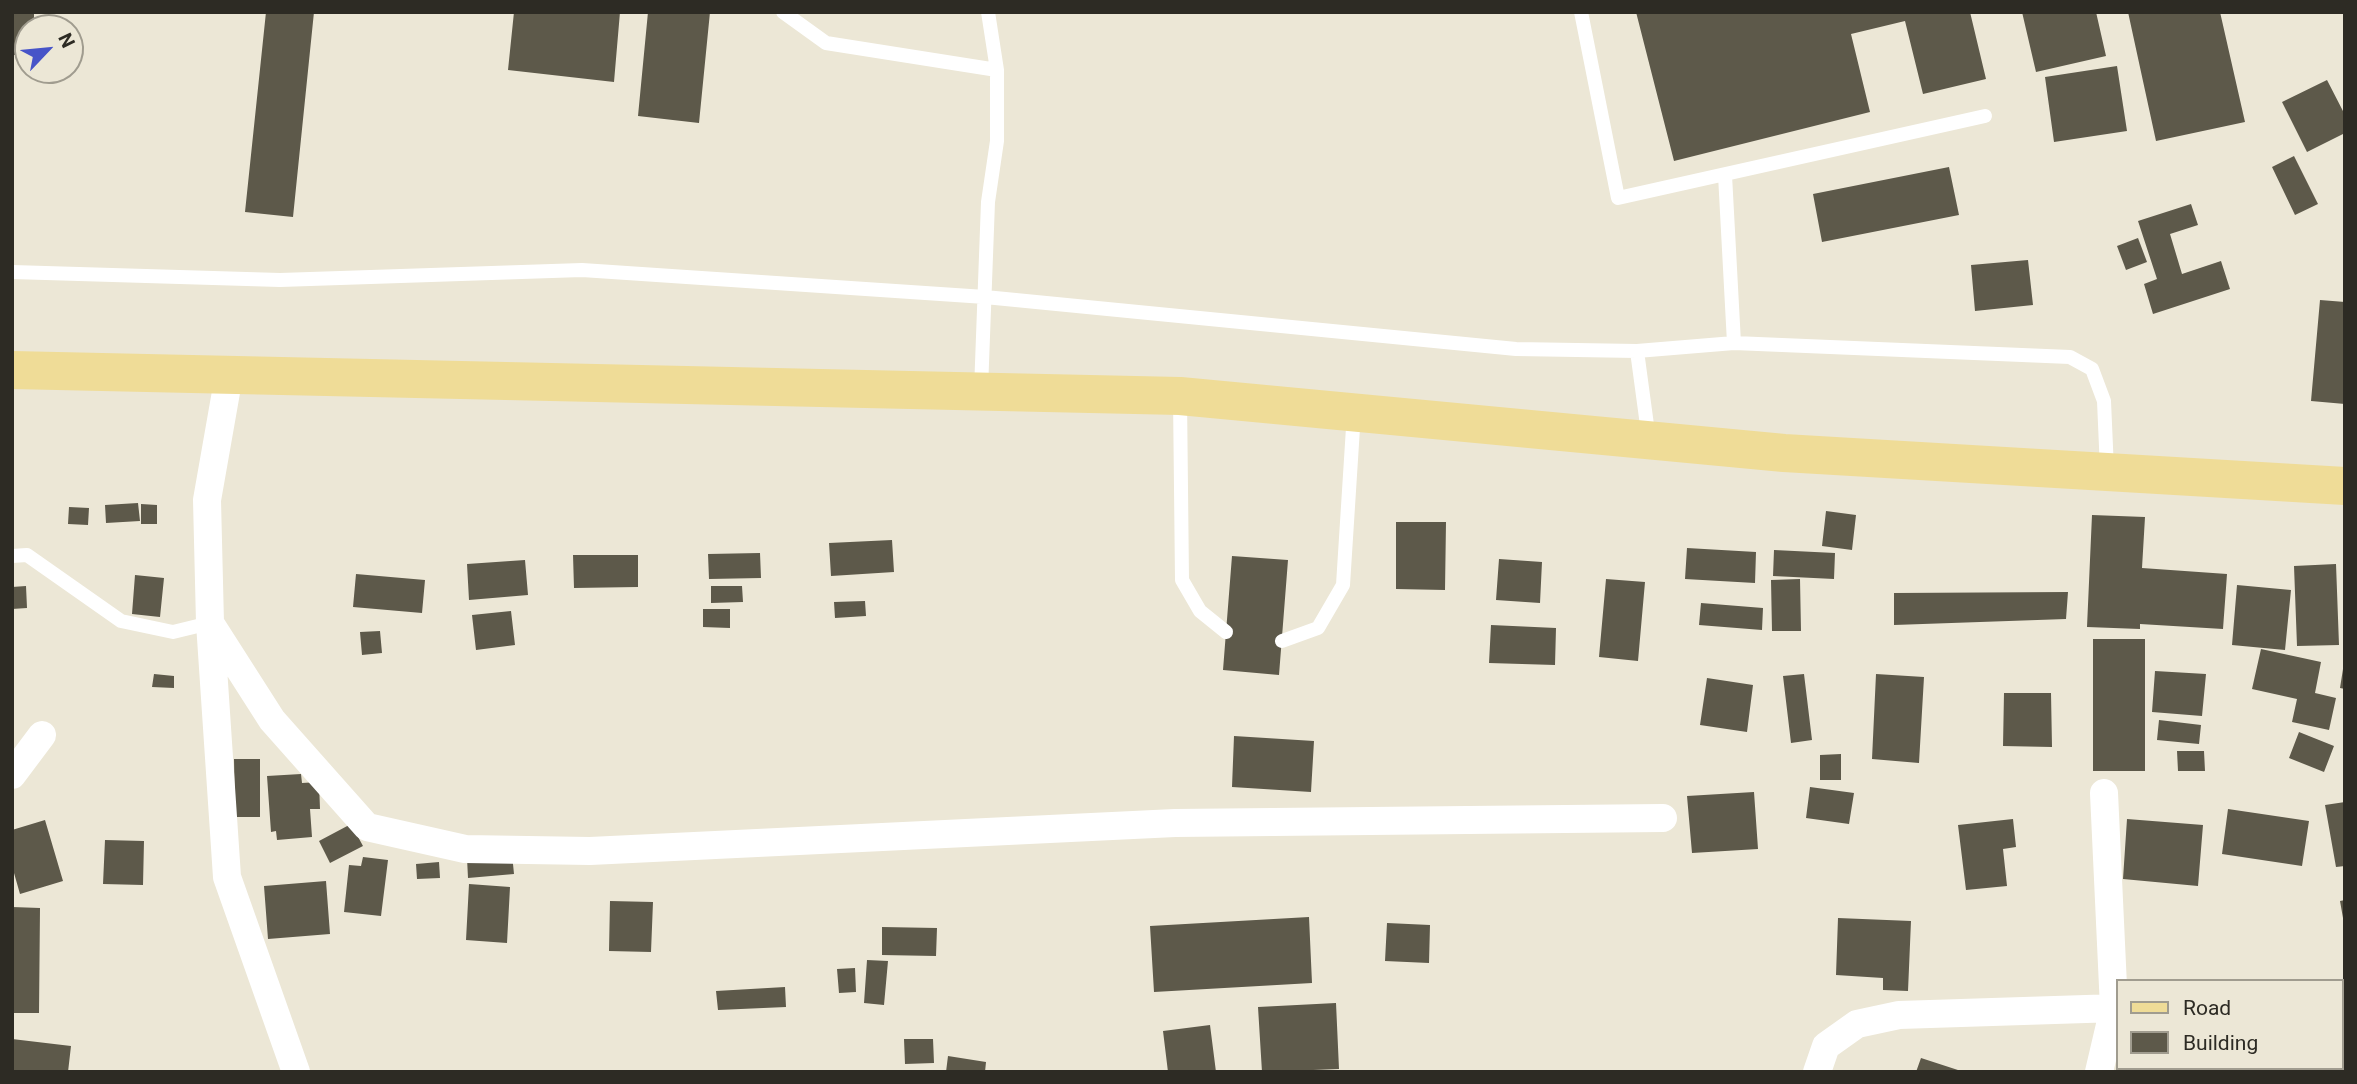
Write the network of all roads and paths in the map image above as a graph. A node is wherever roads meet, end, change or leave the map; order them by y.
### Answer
1 (783, 12) edge
2 (988, 12) edge
3 (1581, 12) edge
4 (997, 70) junction
5 (1985, 117) dead end
6 (1725, 175) junction
7 (12, 272) edge
8 (985, 297) junction
9 (1734, 343) junction
10 (1637, 351) junction
11 (12, 370) edge
12 (229, 375) junction
13 (981, 391) junction
14 (1180, 396) junction
15 (1354, 412) junction
16 (1649, 440) junction
17 (2107, 471) junction
18 (2345, 486) edge
19 (12, 556) edge
20 (210, 623) junction
21 (1226, 632) dead end
22 (1282, 641) dead end
23 (42, 735) dead end
24 (12, 775) edge
25 (2104, 793) dead end
26 (1663, 818) dead end
27 (2116, 1008) edge
28 (296, 1072) edge
29 (1817, 1072) edge
30 (2099, 1072) edge

1 - 4 lane
2 - 4 lane
3 - 6 lane
4 - 8 lane
5 - 6 lane
6 - 9 lane
7 - 8 lane
8 - 10 lane
8 - 13 lane
9 - 10 lane
9 - 17 lane
10 - 16 lane
11 - 12 main road
12 - 13 main road
12 - 20 street
13 - 14 main road
14 - 15 main road
14 - 21 lane
15 - 16 main road
15 - 22 lane
16 - 17 main road
17 - 18 main road
19 - 20 lane
20 - 26 street
20 - 28 street
23 - 24 street
25 - 27 street
27 - 29 street
27 - 30 street

